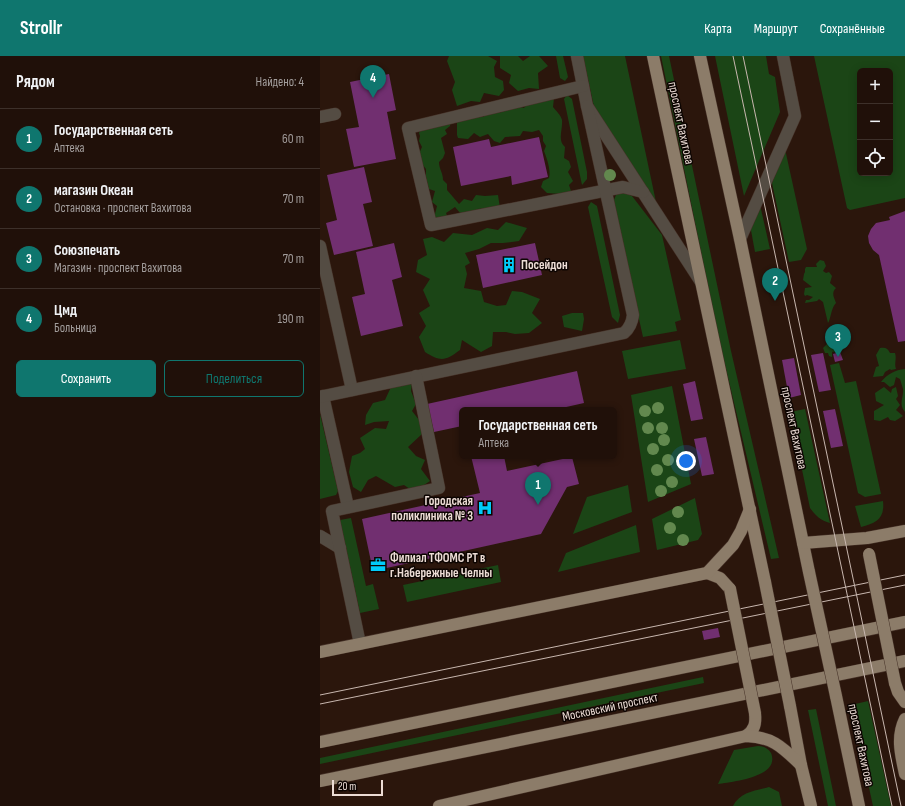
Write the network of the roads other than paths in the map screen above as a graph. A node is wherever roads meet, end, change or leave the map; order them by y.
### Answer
1 (577, 56) edge
2 (653, 56) edge
3 (700, 56) edge
4 (783, 56) edge
5 (583, 86) junction
6 (587, 106) junction
7 (335, 114) dead end
8 (320, 118) edge
9 (605, 192) junction
10 (643, 192) junction
11 (740, 239) junction
12 (320, 246) edge
13 (701, 283) junction
14 (416, 376) junction
15 (352, 390) junction
16 (321, 397) edge
17 (348, 507) junction
18 (750, 509) junction
19 (905, 531) edge
20 (320, 536) edge
21 (867, 538) junction
22 (803, 543) junction
23 (340, 548) junction
24 (707, 572) junction
25 (905, 622) edge
26 (360, 644) junction
27 (320, 652) edge
28 (905, 661) edge
29 (905, 702) edge
30 (905, 719) edge
31 (746, 736) junction
32 (320, 742) edge
33 (801, 765) junction
34 (905, 774) edge
35 (320, 782) edge
36 (439, 806) edge
37 (811, 806) edge
38 (859, 806) edge

1 - 5 street
2 - 13 main road, проспект Вахитова
3 - 11 main road, проспект Вахитова
4 - 11 street
5 - 6 street
5 - 9 street
6 - 9 street
6 - 10 street
7 - 8 street
9 - 10 street
9 - 14 street
10 - 13 street
11 - 22 main road, проспект Вахитова
12 - 15 street
13 - 18 main road, проспект Вахитова
14 - 15 street
14 - 17 street
15 - 16 street
16 - 17 street
17 - 23 street
18 - 24 main road
18 - 33 main road, проспект Вахитова, bridge
19 - 21 main road
20 - 23 street
21 - 22 main road
21 - 29 main road, bridge
22 - 38 main road, проспект Вахитова, bridge
23 - 26 street
24 - 26 main road
24 - 31 main road, bridge
25 - 32 main road, Московский проспект
26 - 27 main road
28 - 35 main road, Московский проспект
30 - 34 main road
31 - 33 main road
31 - 36 main road
33 - 37 main road, проспект Вахитова

